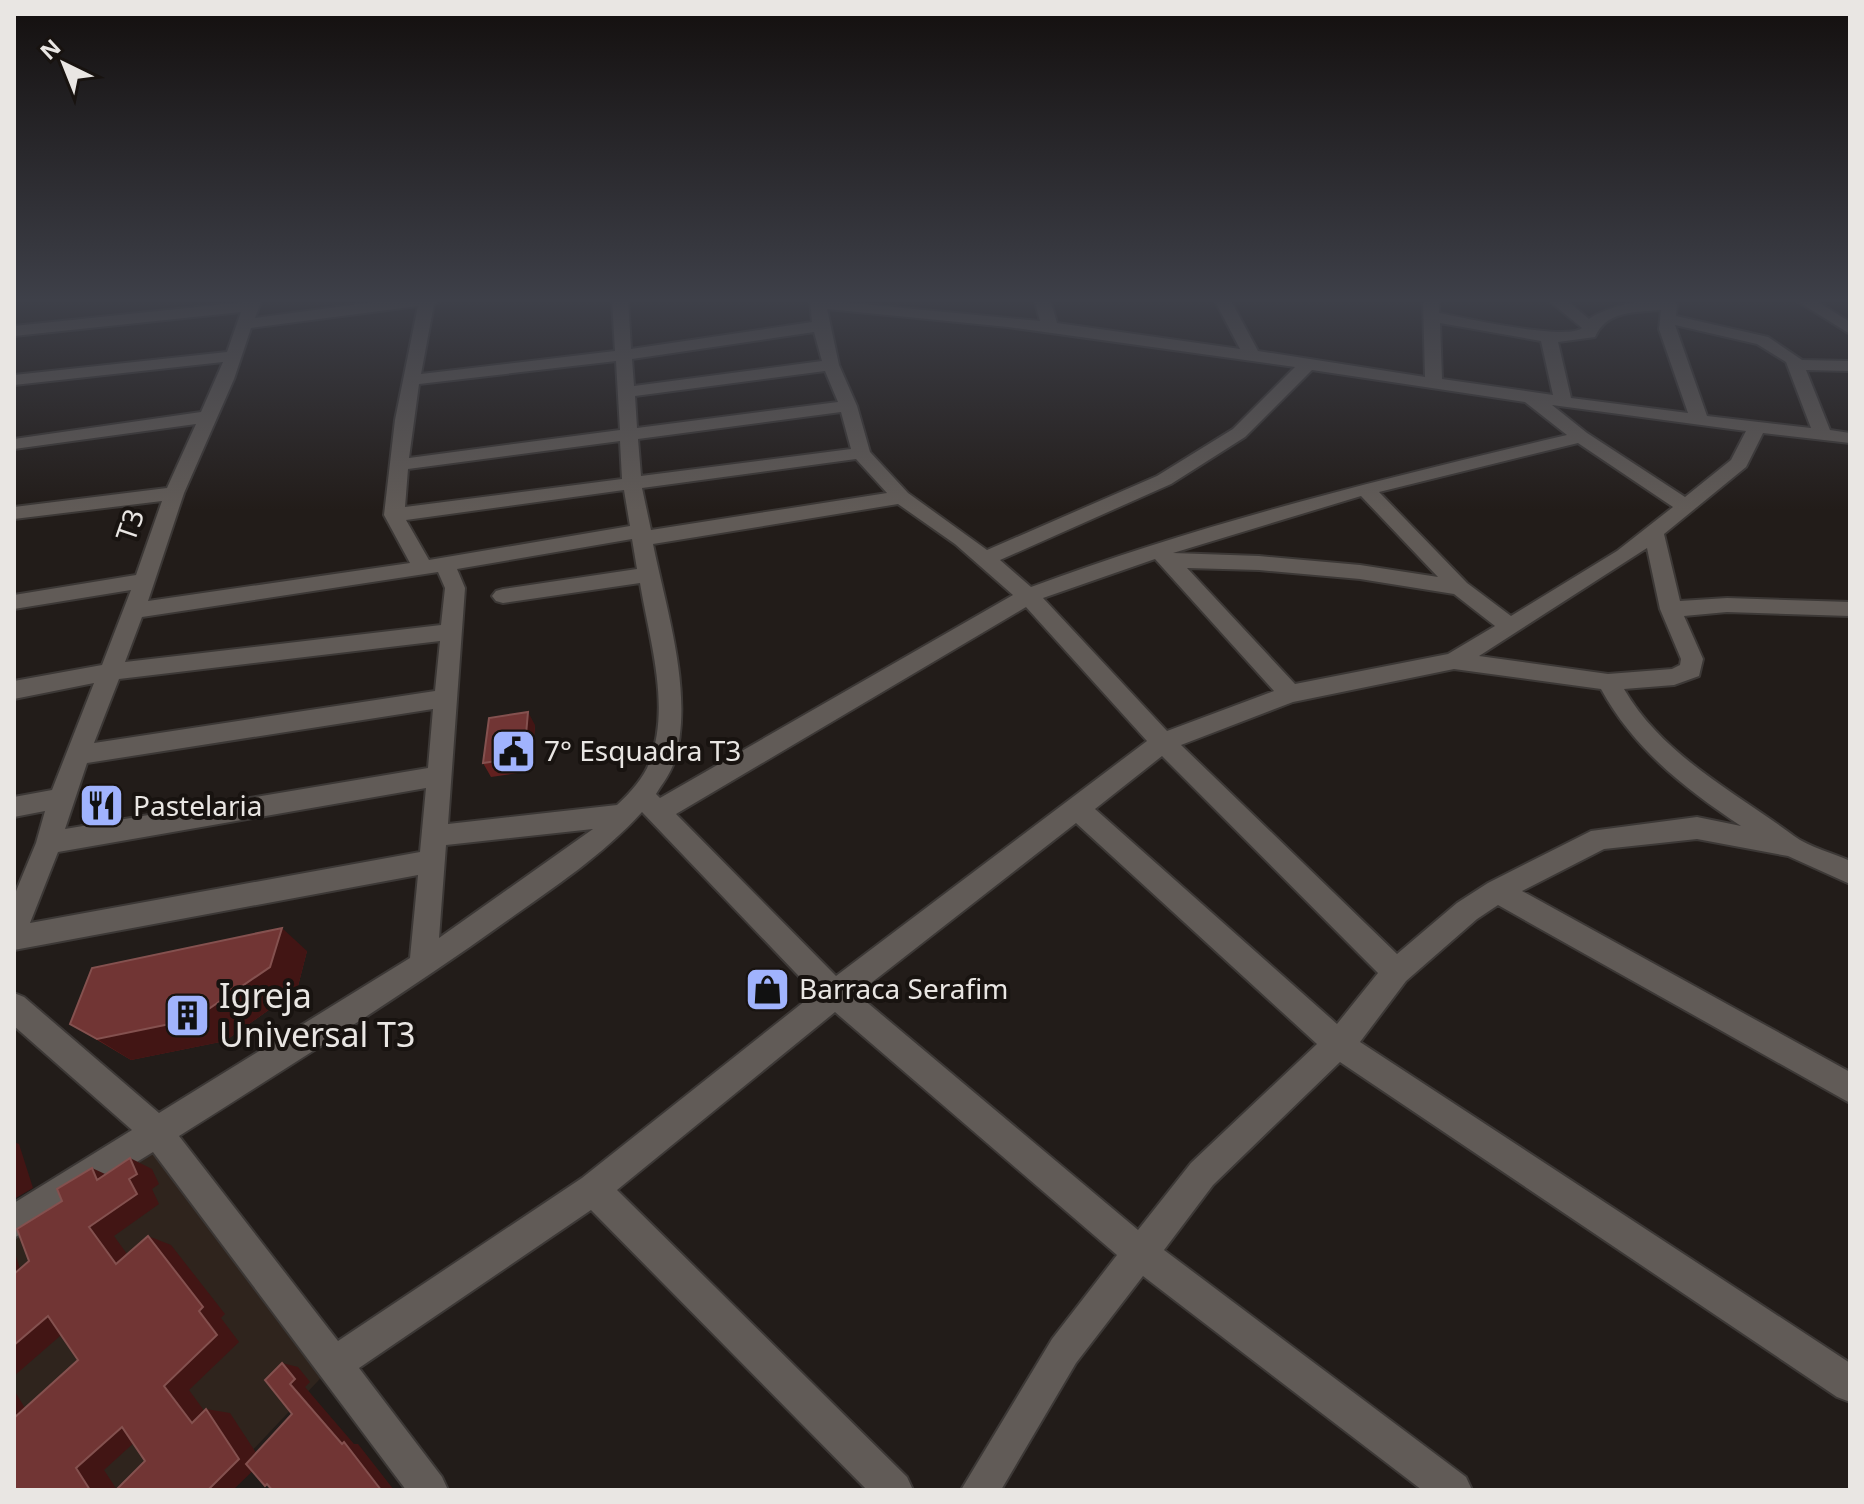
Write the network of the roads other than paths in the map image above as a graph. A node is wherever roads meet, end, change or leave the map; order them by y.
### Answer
1 (113, 369) edge
2 (228, 369) edge
3 (414, 369) edge
4 (503, 369) edge
5 (624, 369) edge
6 (799, 369) edge
7 (833, 369) edge
8 (1303, 369) edge
9 (1342, 369) edge
10 (1434, 369) edge
11 (1555, 369) edge
12 (1681, 369) edge
13 (1797, 369) edge
14 (14, 380) edge
15 (412, 380) junction
16 (1434, 383) junction
17 (626, 392) junction
18 (1529, 396) junction
19 (1563, 401) junction
20 (848, 406) junction
21 (206, 417) junction
22 (1699, 419) junction
23 (1757, 427) junction
24 (629, 435) junction
25 (1823, 435) junction
26 (1581, 437) junction
27 (1850, 438) edge
28 (14, 444) edge
29 (861, 453) junction
30 (398, 465) junction
31 (632, 483) junction
32 (1365, 489) junction
33 (174, 493) junction
34 (901, 497) junction
35 (1685, 506) junction
36 (14, 513) edge
37 (394, 515) junction
38 (1653, 531) junction
39 (641, 535) junction
40 (1164, 556) junction
41 (985, 559) junction
42 (434, 566) junction
43 (648, 575) junction
44 (142, 581) junction
45 (1460, 588) junction
46 (503, 596) dead end
47 (1028, 596) junction
48 (14, 602) edge
49 (1671, 609) junction
50 (1850, 609) edge
51 (134, 611) junction
52 (1510, 626) junction
53 (450, 632) junction
54 (1454, 661) junction
55 (109, 672) junction
56 (1608, 682) junction
57 (14, 690) edge
58 (1290, 694) junction
59 (445, 698) junction
60 (1163, 742) junction
61 (79, 755) junction
62 (438, 776) junction
63 (61, 798) junction
64 (14, 807) edge
65 (641, 808) junction
66 (1077, 808) junction
67 (49, 843) junction
68 (1792, 846) junction
69 (432, 848) junction
70 (1849, 870) edge
71 (1497, 891) junction
72 (14, 928) edge
73 (14, 938) edge
74 (423, 965) junction
75 (1396, 972) junction
76 (835, 994) junction
77 (14, 1007) edge
78 (1338, 1044) junction
79 (1850, 1088) edge
80 (157, 1132) junction
81 (593, 1189) junction
82 (14, 1222) edge
83 (1140, 1253) junction
84 (334, 1364) junction
85 (1850, 1384) edge
86 (429, 1490) edge
87 (894, 1490) edge
88 (980, 1490) edge
89 (1453, 1490) edge

1 - 14 street
2 - 21 street, T3
3 - 15 street
4 - 15 street
5 - 17 street
6 - 17 street
7 - 20 street
8 - 41 street
9 - 16 street
10 - 16 street
11 - 19 street
12 - 22 street
13 - 25 street
15 - 30 street
16 - 18 street
17 - 24 street
18 - 19 street
18 - 26 street
19 - 22 street
20 - 24 street
20 - 29 street
21 - 28 street
21 - 33 street, T3
22 - 23 street
23 - 25 street
23 - 35 street
24 - 30 street
24 - 31 street
25 - 27 street
26 - 32 street
26 - 35 street
29 - 31 street
29 - 34 street
30 - 37 street
31 - 37 street
31 - 39 street
32 - 40 street
32 - 45 street
33 - 36 street
33 - 44 street, T3
34 - 39 street
34 - 41 street
35 - 38 street
37 - 42 street
38 - 49 street
38 - 52 street
39 - 42 street
39 - 43 street
40 - 45 street
40 - 47 street
40 - 58 street
41 - 47 street
42 - 51 street
42 - 53 street
43 - 46 street
43 - 65 street
44 - 48 street
44 - 51 street, T3
45 - 52 street
47 - 60 street
47 - 65 street
49 - 50 street
49 - 56 street
51 - 55 street, T3
52 - 54 street
53 - 55 street
53 - 59 street
54 - 56 street
54 - 58 street
55 - 57 street
55 - 61 street, T3
56 - 68 street
58 - 60 street
59 - 61 street
59 - 62 street
60 - 66 street
60 - 75 street
61 - 63 street, T3
62 - 67 street
62 - 69 street
63 - 64 street
63 - 67 street, T3
65 - 69 street
65 - 74 street
65 - 76 street
66 - 76 street
66 - 78 street
67 - 72 street, T3
68 - 70 street
68 - 71 street
69 - 73 street
69 - 74 street
71 - 75 street
71 - 79 street
74 - 80 street
75 - 78 street
76 - 81 street
76 - 83 street
77 - 80 street
78 - 83 street
78 - 85 street
80 - 82 street
80 - 84 street
81 - 84 street
81 - 87 street
83 - 88 street
83 - 89 street
84 - 86 street

